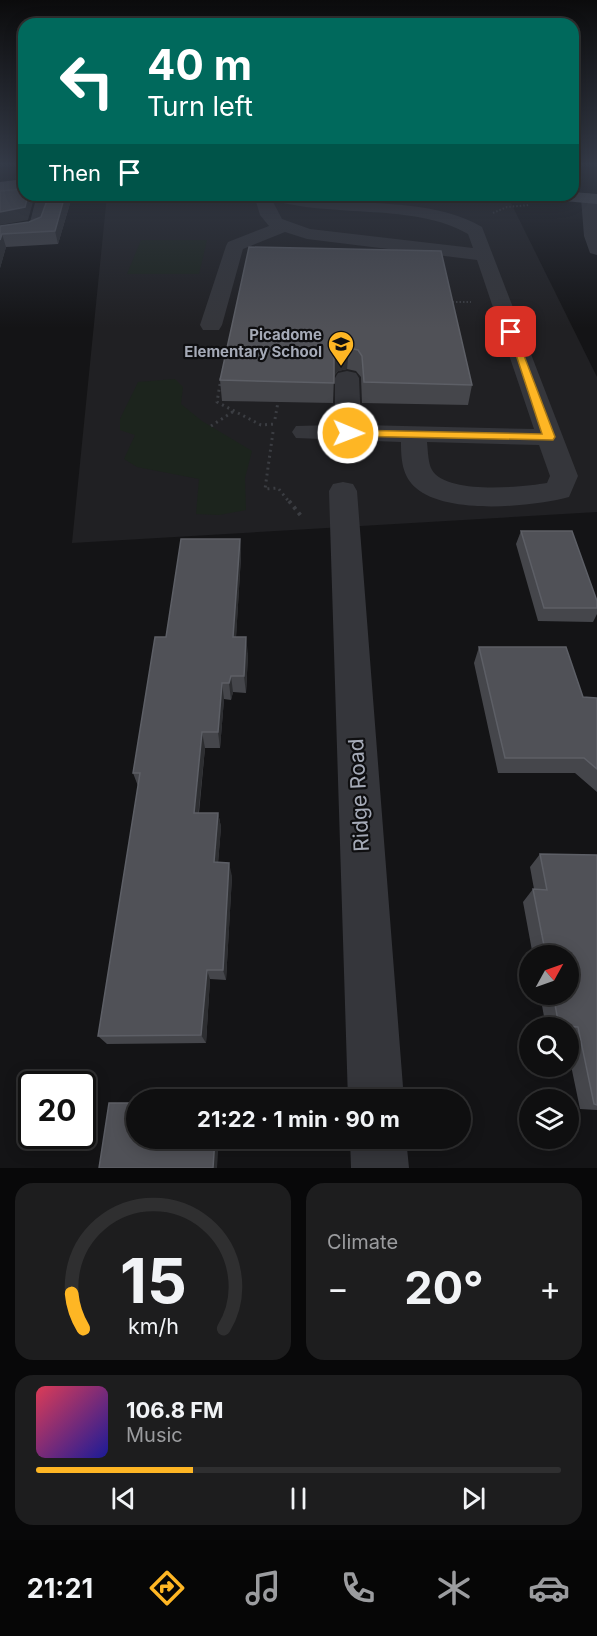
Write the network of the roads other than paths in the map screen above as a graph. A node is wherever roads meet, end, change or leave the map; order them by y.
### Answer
1 (39, 220) edge
2 (273, 220) edge
3 (441, 220) edge
4 (593, 220) edge
5 (289, 227) junction
6 (0, 232) edge
7 (475, 237) junction
8 (597, 249) edge
9 (211, 325) dead end
10 (347, 378) dead end
11 (305, 432) road end
12 (348, 433) junction
13 (413, 434) junction
14 (549, 437) junction
15 (343, 491) dead end
16 (375, 1089) edge
17 (379, 1149) edge
18 (380, 1168) edge

1 - 6 street
2 - 5 street
3 - 7 street
4 - 8 street
5 - 7 street
5 - 9 street
7 - 14 street
10 - 12 street
11 - 12 street
12 - 13 street
13 - 14 street
13 - 14 street
15 - 16 street, Ridge Road
17 - 18 street

